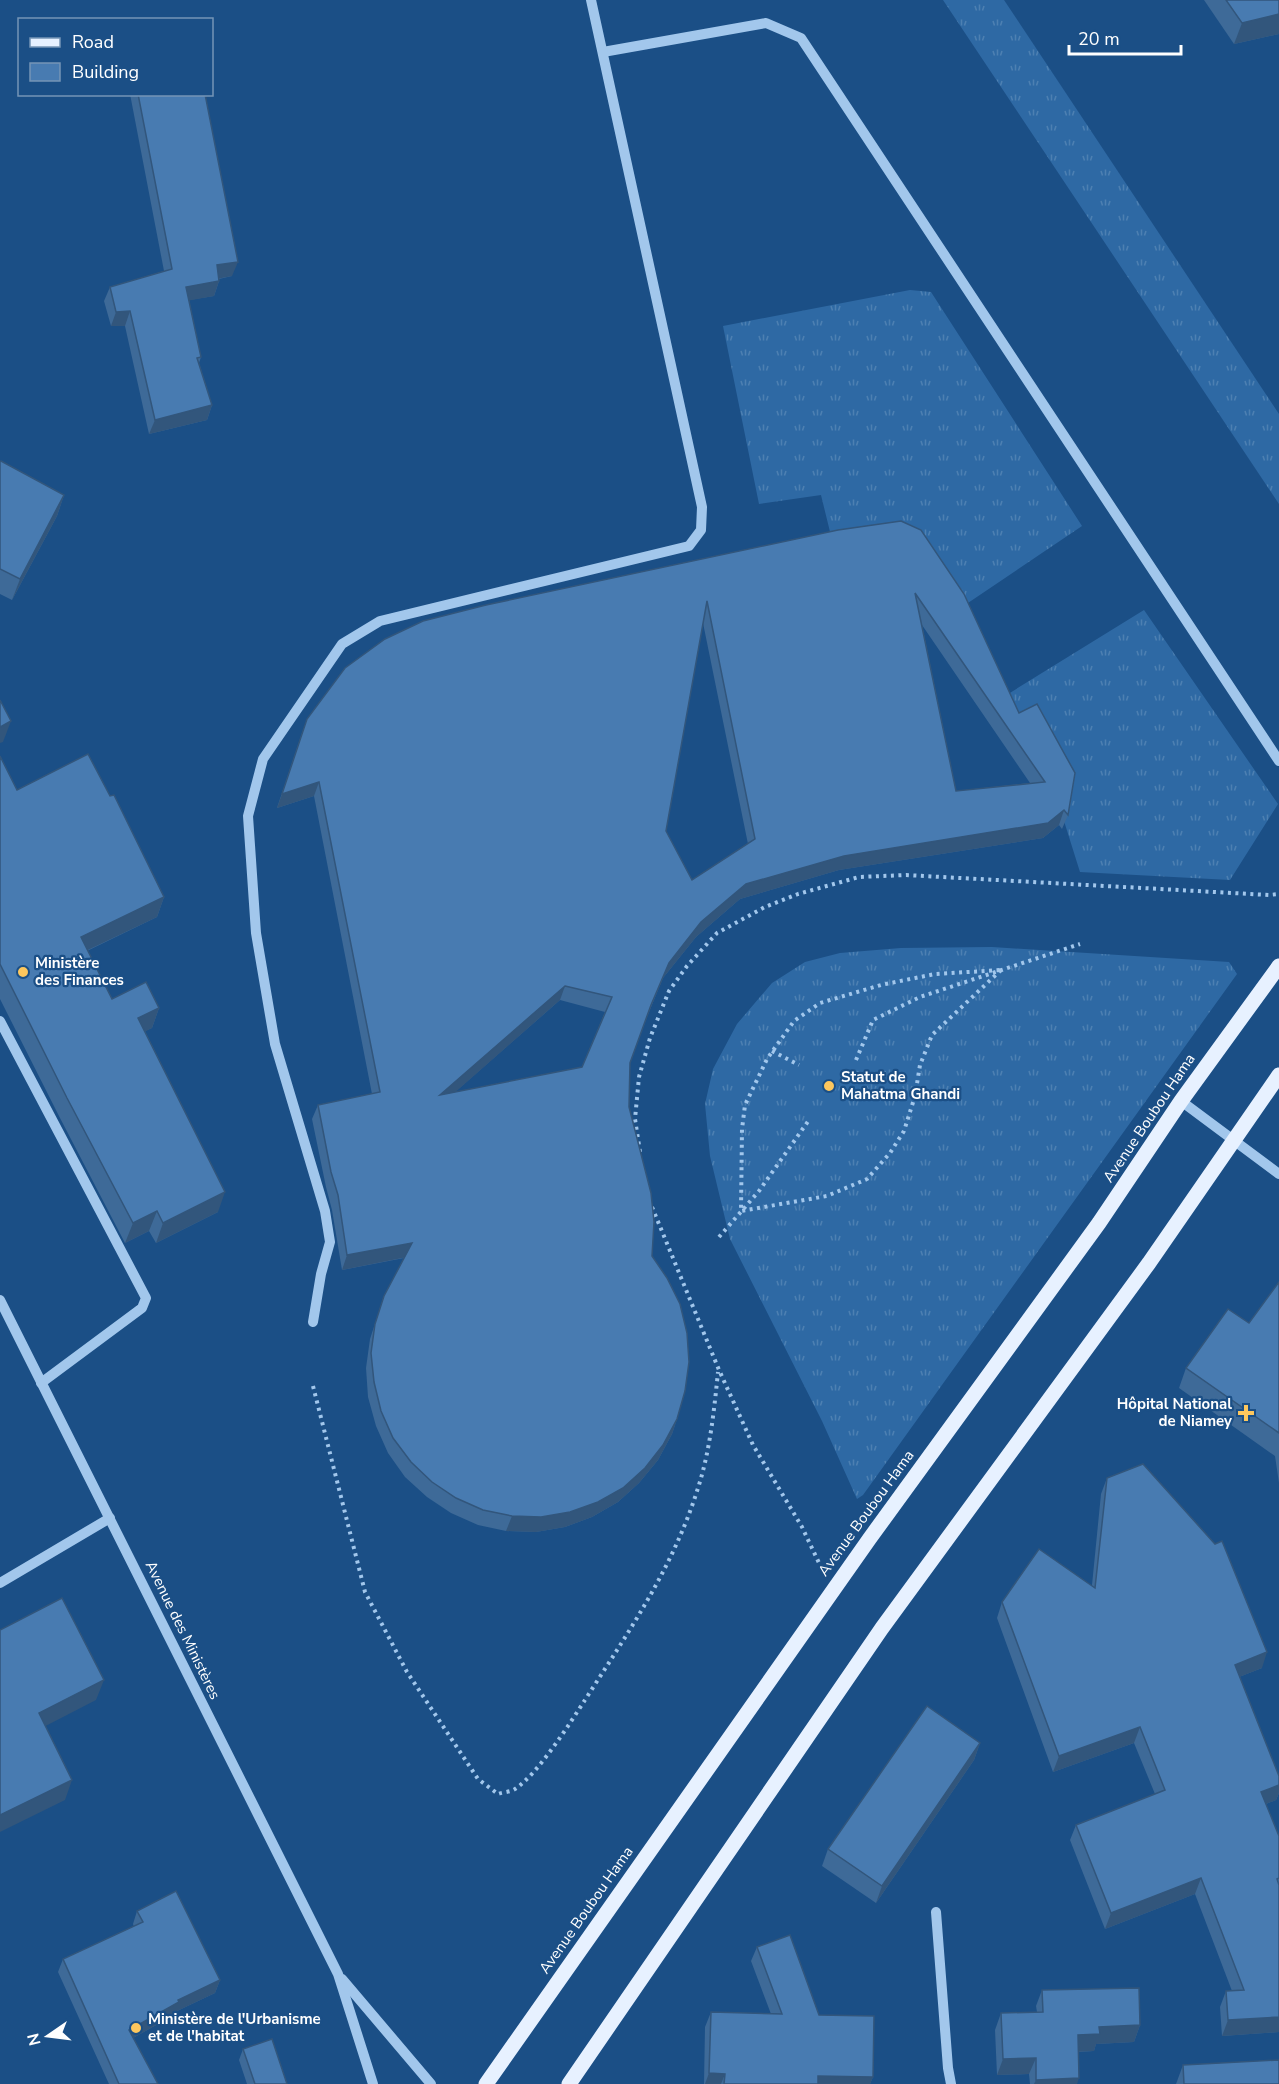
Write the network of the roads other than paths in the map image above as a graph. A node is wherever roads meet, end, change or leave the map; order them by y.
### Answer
1 (591, 0) edge
2 (603, 52) junction
3 (1279, 761) edge
4 (1279, 966) edge
5 (0, 1021) edge
6 (1279, 1075) edge
7 (1181, 1101) junction
8 (1234, 1138) junction
9 (1279, 1174) edge
10 (0, 1300) edge
11 (313, 1322) dead end
12 (41, 1383) junction
13 (110, 1518) junction
14 (0, 1583) edge
15 (936, 1912) dead end
16 (338, 1974) junction
17 (373, 2084) edge
18 (431, 2084) edge
19 (486, 2084) edge
20 (569, 2084) edge
21 (951, 2084) edge

1 - 2 street
2 - 3 street
2 - 11 street
4 - 7 main road, Avenue Boubou Hama
5 - 12 street
6 - 8 main road
7 - 8 street
7 - 19 main road, Avenue Boubou Hama
8 - 9 street
8 - 20 main road
10 - 12 street, Avenue des Ministères
12 - 13 street, Avenue des Ministères
13 - 14 street
13 - 16 street, Avenue des Ministères
15 - 21 street
16 - 17 street, Avenue des Ministères
16 - 18 street, Avenue des Ministères

